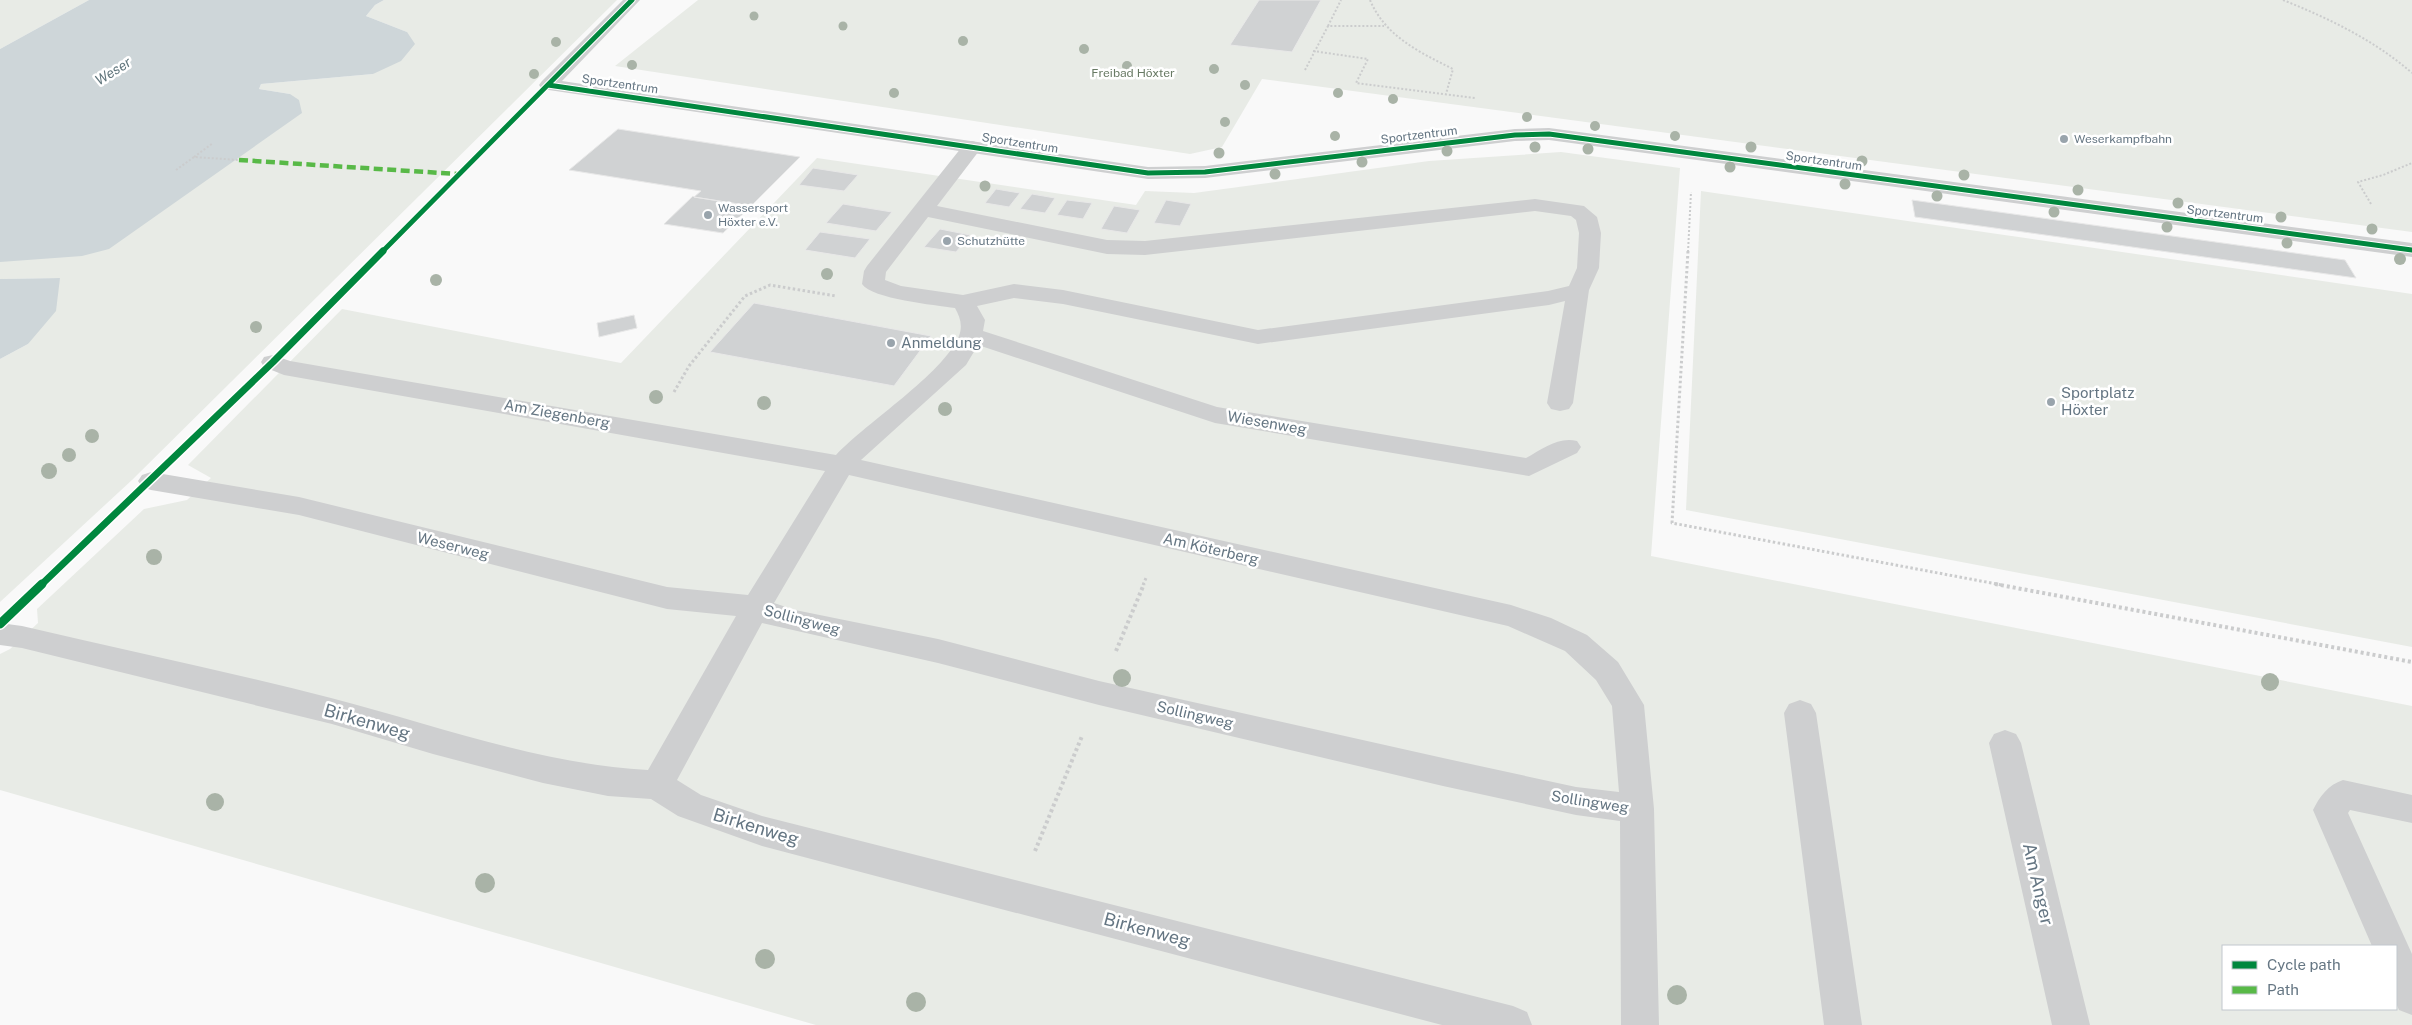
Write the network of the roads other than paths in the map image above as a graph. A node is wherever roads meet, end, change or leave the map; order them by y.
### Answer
1 (632, 0) edge
2 (972, 147) junction
3 (924, 209) junction
4 (2412, 250) edge
5 (1578, 290) junction
6 (963, 302) junction
7 (971, 335) junction
8 (273, 362) dead end
9 (1560, 404) dead end
10 (1568, 447) dead end
11 (842, 465) junction
12 (151, 481) dead end
13 (756, 607) junction
14 (0, 634) edge
15 (1800, 713) dead end
16 (2005, 743) dead end
17 (657, 785) junction
18 (1637, 809) junction
19 (2412, 809) edge
20 (2390, 945) edge
21 (2397, 962) edge
22 (2412, 997) edge
23 (1513, 1025) edge
24 (1640, 1025) edge
25 (1843, 1025) edge
26 (2071, 1025) edge

1 - 2 street, Sportzentrum
2 - 3 street
2 - 4 street, Sportzentrum
3 - 5 street
3 - 6 street
5 - 6 street
5 - 9 street
6 - 7 street
7 - 10 street, Wiesenweg
7 - 11 street
8 - 11 street, Am Ziegenberg
11 - 13 street
11 - 18 street, Am Köterberg
12 - 13 street, Weserweg
13 - 17 street
13 - 18 street, Sollingweg
14 - 17 street, Birkenweg
15 - 25 street
16 - 26 street, Am Anger
17 - 23 street, Birkenweg
18 - 24 street, Am Köterberg
19 - 20 street
21 - 22 street

